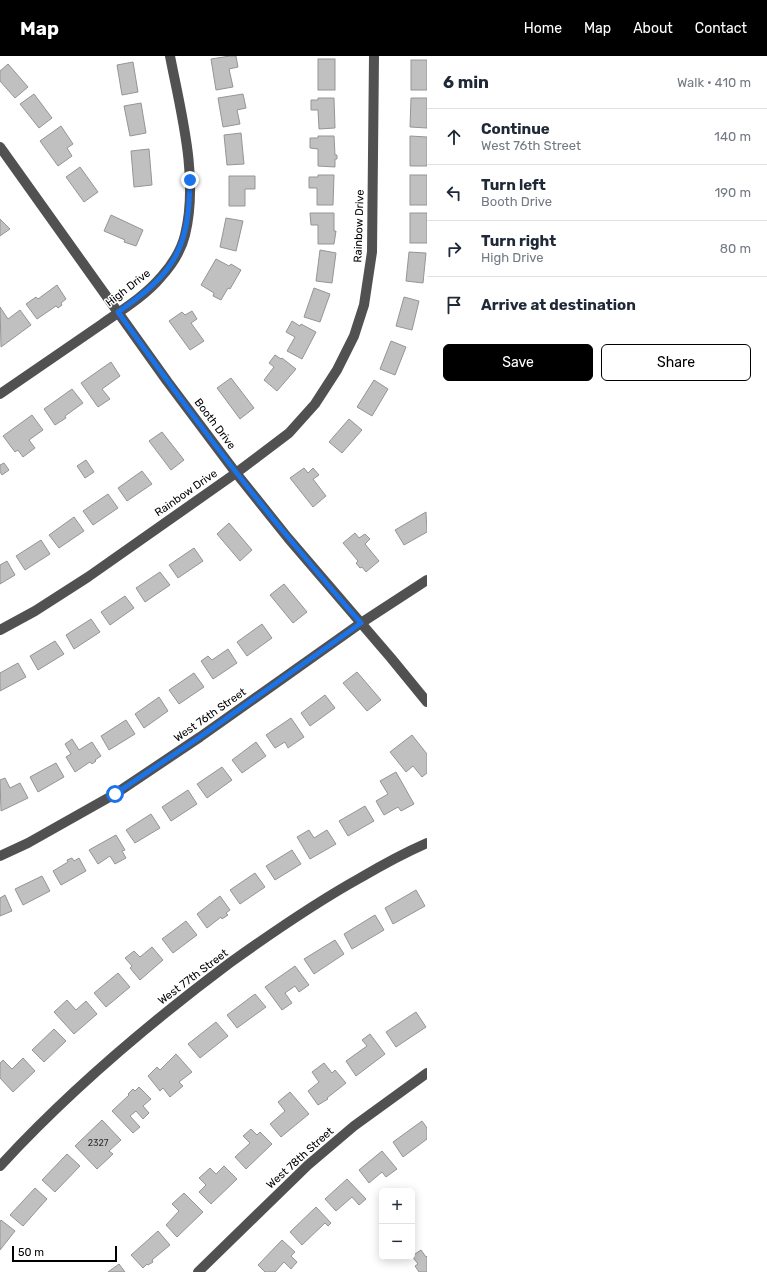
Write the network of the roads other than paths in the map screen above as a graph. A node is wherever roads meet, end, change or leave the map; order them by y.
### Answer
1 (170, 56) edge
2 (374, 56) edge
3 (1, 150) edge
4 (118, 312) junction
5 (0, 394) edge
6 (236, 472) junction
7 (427, 580) edge
8 (361, 623) junction
9 (0, 630) edge
10 (427, 702) edge
11 (427, 843) edge
12 (0, 856) edge
13 (427, 1073) edge
14 (0, 1166) edge
15 (198, 1272) edge

1 - 4 street, High Drive
2 - 6 street, Rainbow Drive
3 - 4 street, Booth Drive
4 - 5 street, High Drive
4 - 6 street, Booth Drive
6 - 8 street, Booth Drive
6 - 9 street, Rainbow Drive
7 - 8 street, West 76th Street
8 - 10 street, Booth Drive
8 - 12 street, West 76th Street
11 - 14 street, West 77th Street
13 - 15 street, West 78th Street

